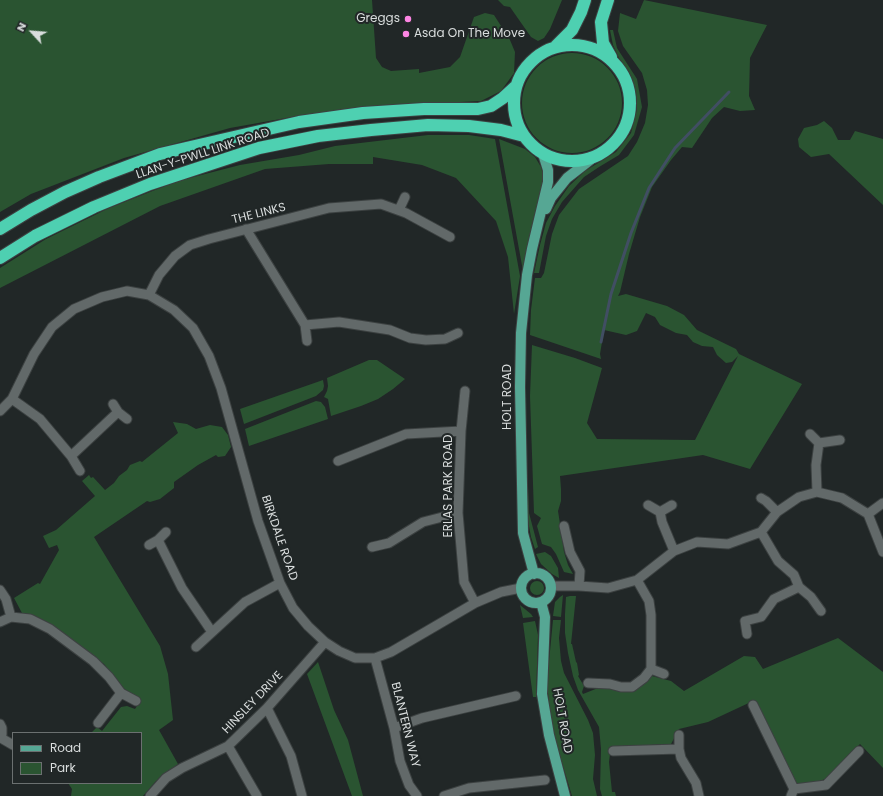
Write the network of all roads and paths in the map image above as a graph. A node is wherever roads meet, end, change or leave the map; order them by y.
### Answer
1 (585, 0) edge
2 (608, 0) edge
3 (556, 46) junction
4 (613, 61) junction
5 (515, 87) junction
6 (524, 136) junction
7 (543, 154) junction
8 (594, 157) junction
9 (405, 197) dead end
10 (399, 210) junction
11 (539, 221) junction
12 (0, 229) edge
13 (246, 229) junction
14 (450, 236) dead end
15 (0, 258) edge
16 (149, 295) junction
17 (305, 325) junction
18 (458, 332) dead end
19 (307, 341) dead end
20 (465, 391) dead end
21 (12, 399) junction
22 (0, 411) edge
23 (127, 419) dead end
24 (461, 431) junction
25 (810, 434) dead end
26 (840, 440) dead end
27 (819, 443) junction
28 (71, 456) junction
29 (338, 461) dead end
30 (80, 471) dead end
31 (817, 492) junction
32 (761, 498) dead end
33 (883, 503) edge
34 (648, 505) dead end
35 (672, 505) dead end
36 (660, 512) junction
37 (777, 512) junction
38 (458, 513) junction
39 (868, 514) junction
40 (564, 526) dead end
41 (166, 532) dead end
42 (761, 532) junction
43 (158, 540) junction
44 (149, 545) dead end
45 (372, 547) dead end
46 (674, 551) junction
47 (883, 552) edge
48 (534, 574) junction
49 (637, 580) junction
50 (280, 583) junction
51 (551, 586) junction
52 (579, 586) junction
53 (799, 587) junction
54 (521, 588) junction
55 (0, 590) edge
56 (541, 602) junction
57 (475, 603) junction
58 (821, 611) dead end
59 (11, 617) junction
60 (735, 621) dead end
61 (745, 621) junction
62 (0, 622) edge
63 (212, 632) junction
64 (747, 634) dead end
65 (325, 642) junction
66 (196, 647) dead end
67 (375, 658) junction
68 (651, 669) junction
69 (664, 674) dead end
70 (588, 683) dead end
71 (121, 693) junction
72 (516, 696) dead end
73 (136, 701) dead end
74 (753, 705) dead end
75 (267, 708) junction
76 (98, 723) dead end
77 (0, 724) edge
78 (394, 728) junction
79 (679, 735) dead end
80 (0, 739) edge
81 (12, 745) edge
82 (228, 746) junction
83 (678, 749) junction
84 (613, 750) dead end
85 (859, 751) dead end
86 (545, 780) dead end
87 (792, 792) edge
88 (150, 796) edge
89 (257, 796) edge
90 (302, 796) edge
91 (417, 796) edge
92 (444, 796) edge
93 (565, 796) edge
94 (699, 796) edge

1 - 3 highway
2 - 4 highway
3 - 4 highway
3 - 5 highway
4 - 8 highway
5 - 6 highway
5 - 12 highway, LLAN-Y-PWLL LINK ROAD
6 - 7 highway
6 - 15 highway, LLAN-Y-PWLL LINK ROAD
7 - 8 highway
7 - 11 main road, HOLT ROAD
8 - 11 main road, HOLT ROAD
9 - 10 street
10 - 13 street, THE LINKS
10 - 14 street, THE LINKS
11 - 48 main road, HOLT ROAD
13 - 16 street, THE LINKS
13 - 17 street
16 - 21 street
16 - 50 street, BIRKDALE ROAD
17 - 18 street
17 - 19 street
20 - 24 street, ERLAS PARK ROAD
21 - 22 street
21 - 28 street
23 - 28 street
24 - 29 street
24 - 38 street, ERLAS PARK ROAD
25 - 27 street
26 - 27 street
27 - 31 street
28 - 30 street
31 - 37 street
31 - 39 street
32 - 37 street
33 - 39 street
34 - 36 street
35 - 36 street
36 - 46 street
37 - 42 street
38 - 45 street
38 - 57 street, ERLAS PARK ROAD
39 - 47 street
40 - 52 street
41 - 43 street
42 - 46 street
42 - 53 street
43 - 44 street
43 - 63 street
46 - 49 street
48 - 51 main road
48 - 54 main road
49 - 52 street
49 - 68 street
50 - 63 street
50 - 65 street, BIRKDALE ROAD
51 - 52 street
51 - 56 main road
53 - 58 street
53 - 61 street
54 - 56 main road
54 - 57 street, BIRKDALE ROAD
55 - 59 street
56 - 93 main road, HOLT ROAD
57 - 67 street, BIRKDALE ROAD
59 - 62 street
59 - 71 street
60 - 61 street
61 - 64 street
63 - 66 street
65 - 67 street, BIRKDALE ROAD
65 - 75 street, HINSLEY DRIVE
67 - 78 street, BLANTERN WAY
68 - 69 street
68 - 70 street
71 - 73 street
71 - 76 street
72 - 78 street
74 - 87 street
75 - 82 street, HINSLEY DRIVE
75 - 90 street
77 - 80 street
78 - 91 street, BLANTERN WAY
79 - 83 street
80 - 81 street
82 - 88 street, HINSLEY DRIVE
82 - 89 street
83 - 84 street
83 - 94 street
85 - 87 street
86 - 92 street

